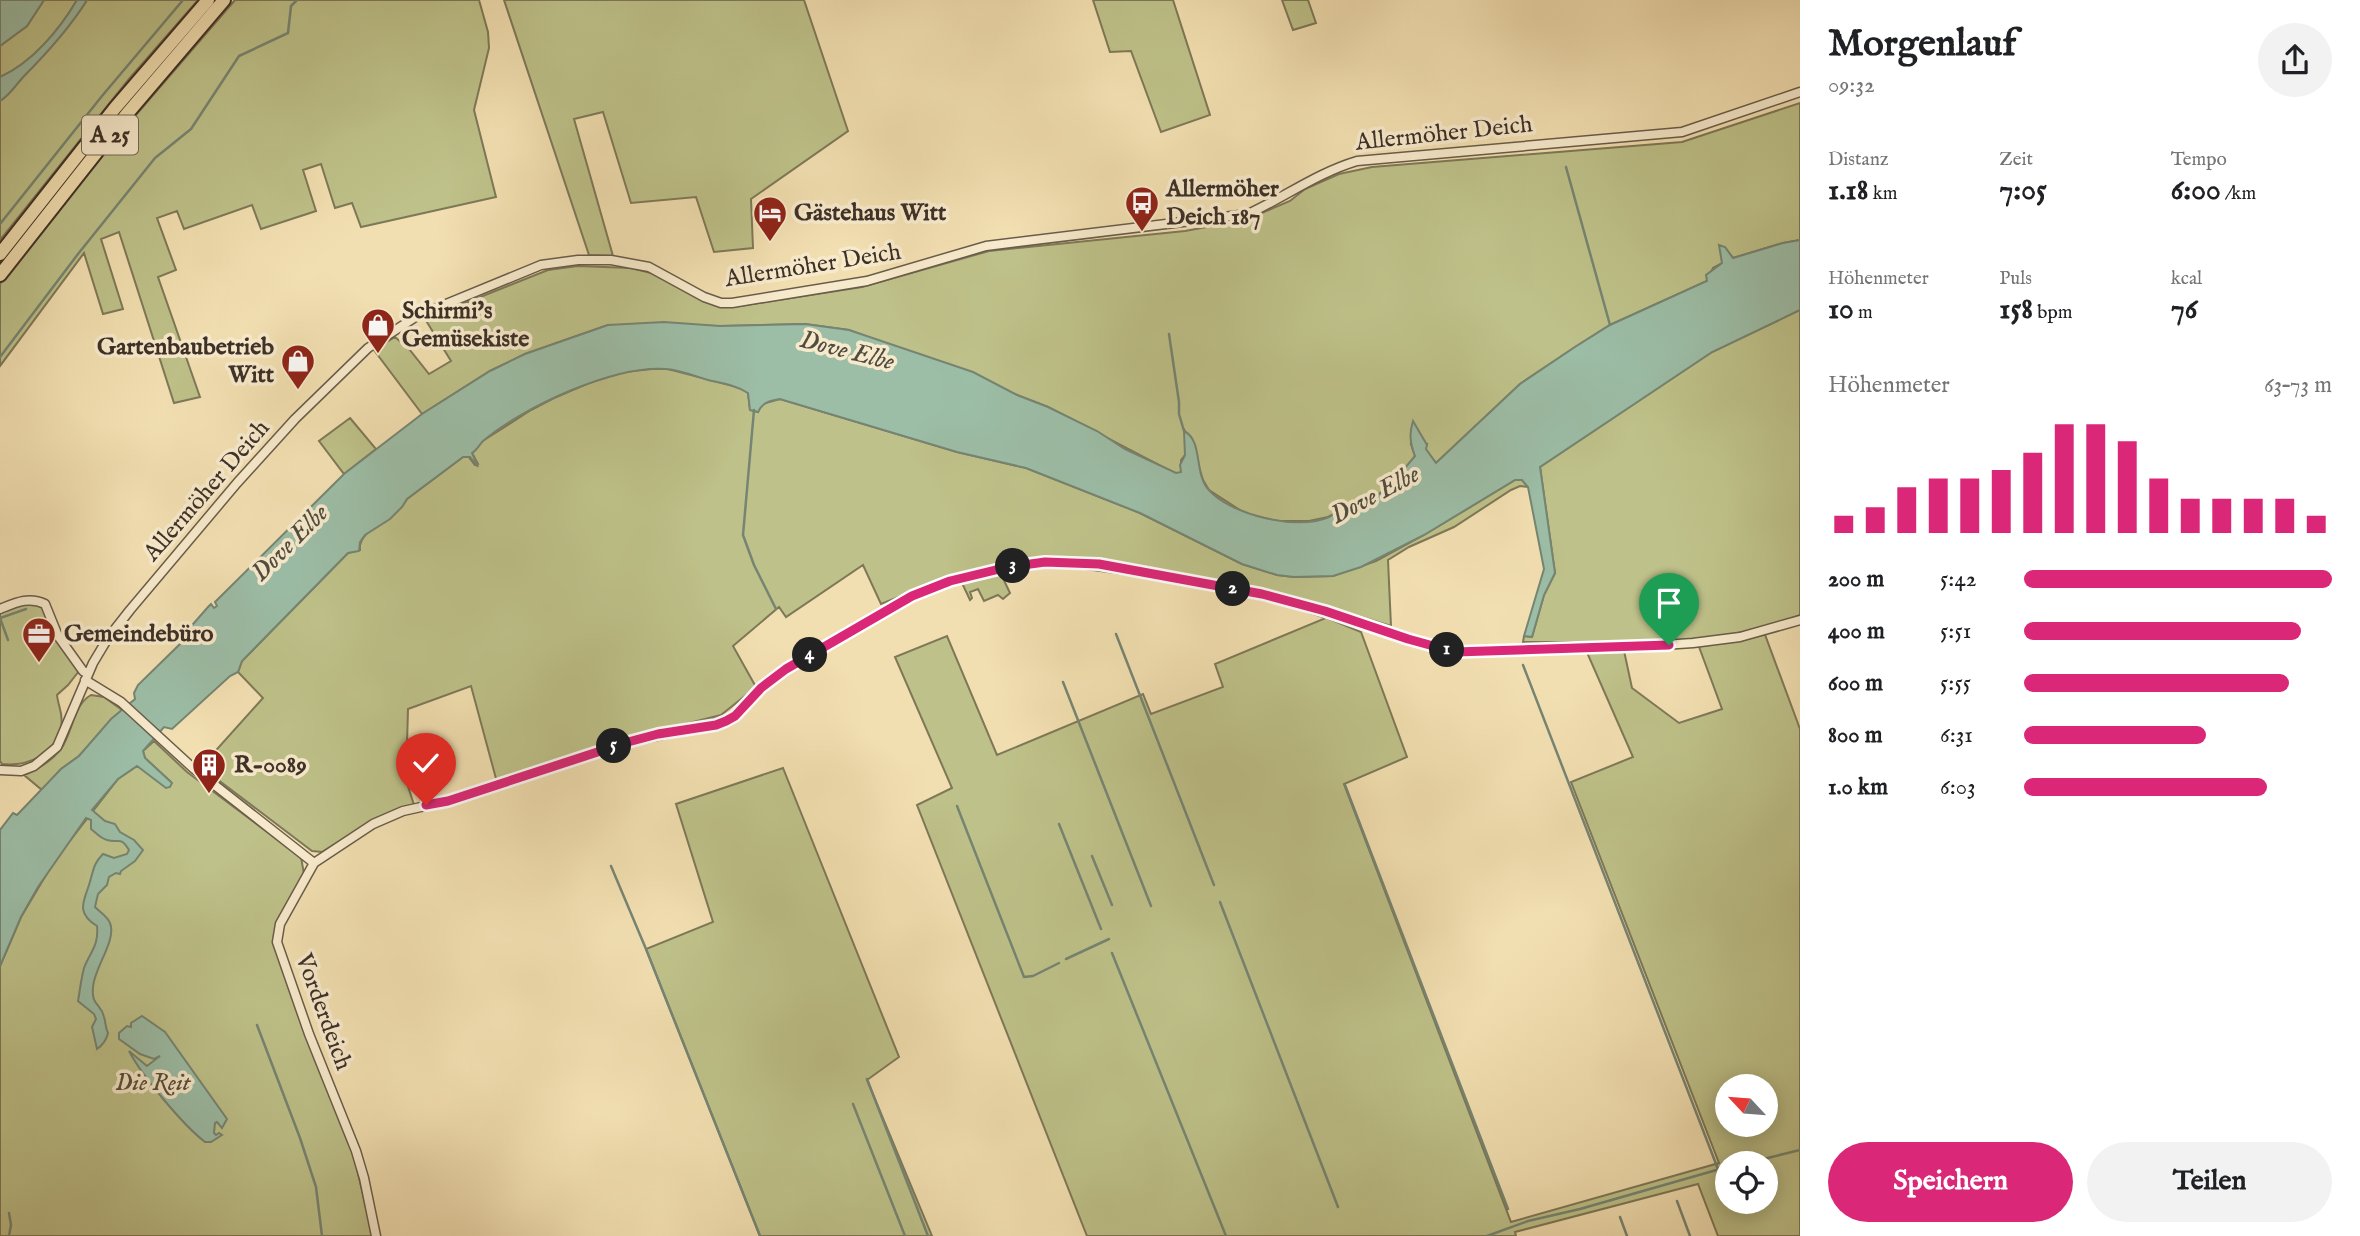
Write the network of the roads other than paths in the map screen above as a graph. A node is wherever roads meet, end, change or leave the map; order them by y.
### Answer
1 (208, 0) edge
2 (224, 0) edge
3 (1800, 92) edge
4 (0, 254) edge
5 (0, 275) edge
6 (0, 609) edge
7 (1800, 620) edge
8 (86, 677) junction
9 (0, 770) edge
10 (314, 863) junction
11 (376, 1236) edge

1 - 4 highway, A 25
2 - 5 highway, A 25
3 - 8 street, Allermöher Deich
6 - 8 street
7 - 10 street, Vorderdeich
8 - 9 street, Allermöher Deich
8 - 10 street
10 - 11 street, Vorderdeich

